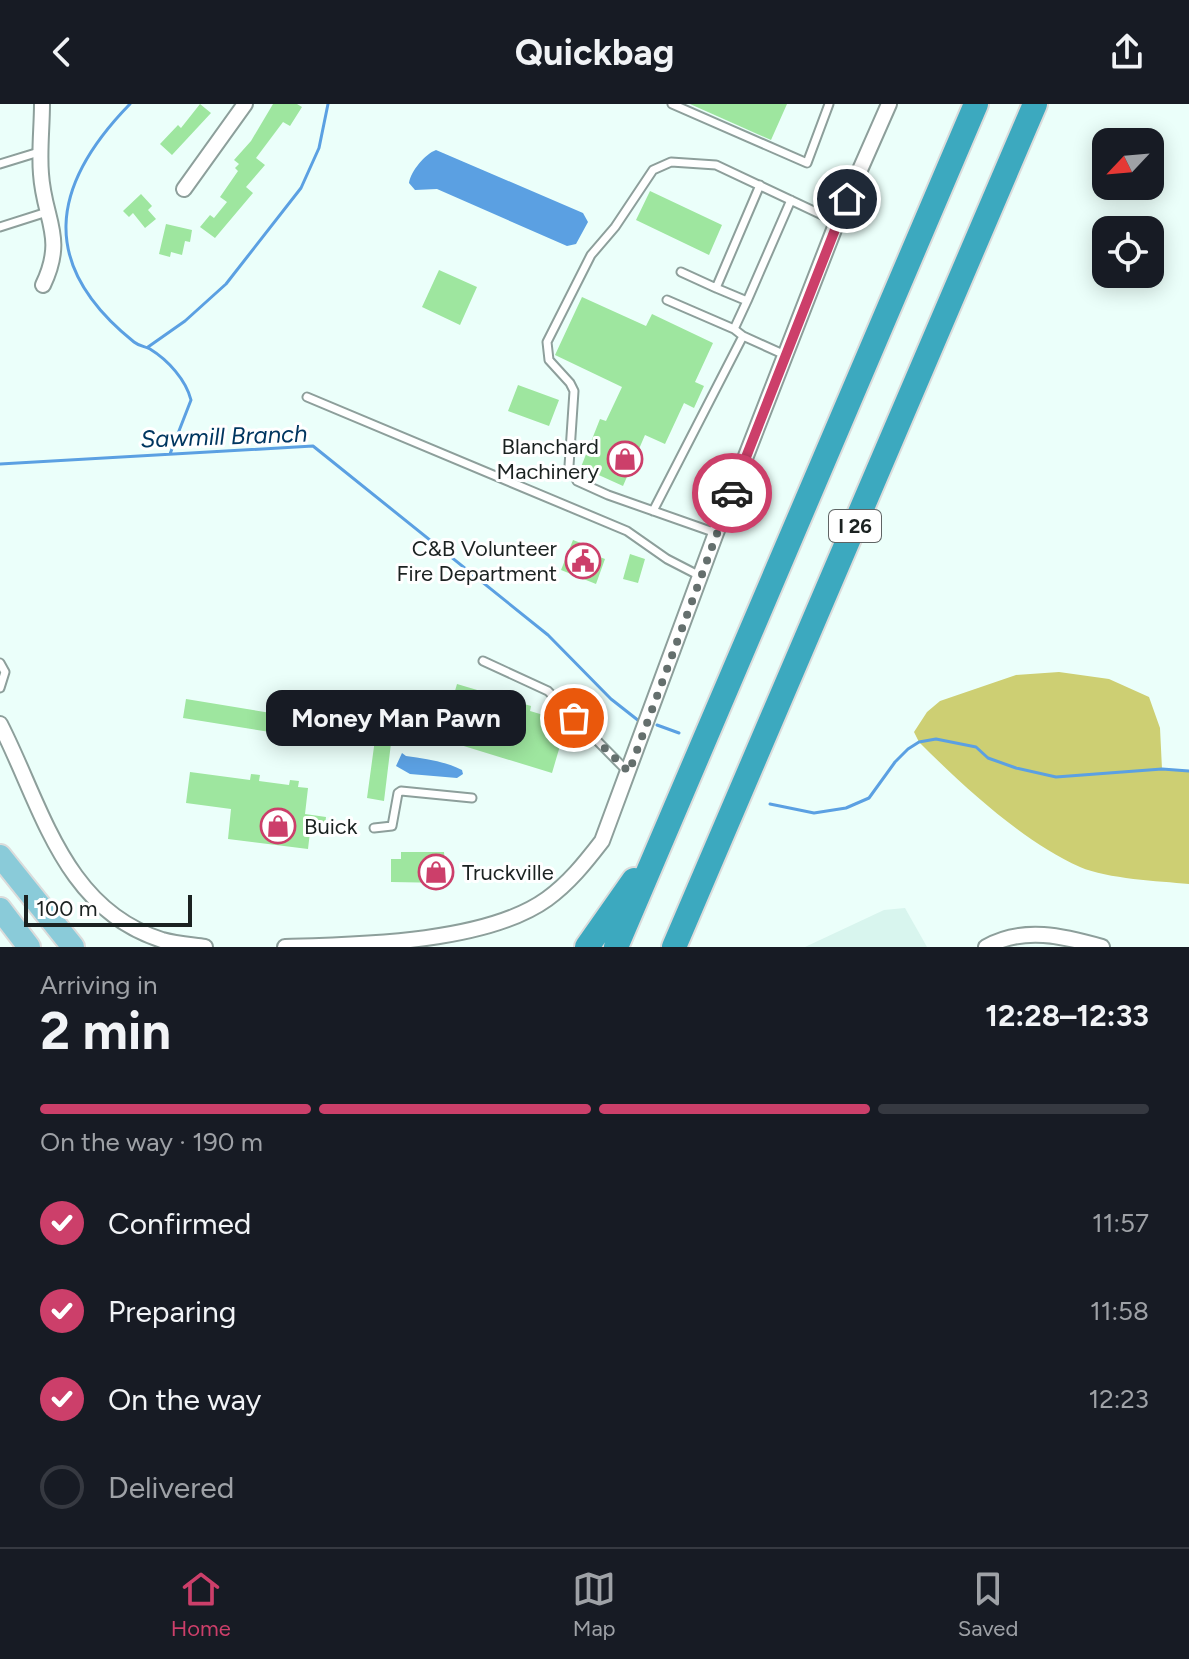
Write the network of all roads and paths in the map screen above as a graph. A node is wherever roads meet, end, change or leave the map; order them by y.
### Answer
1 (42, 104) edge
2 (245, 104) edge
3 (672, 104) edge
4 (829, 104) edge
5 (889, 104) edge
6 (976, 104) edge
7 (1035, 104) edge
8 (41, 151) junction
9 (0, 164) edge
10 (760, 185) junction
11 (184, 189) dead end
12 (791, 200) junction
13 (48, 211) junction
14 (837, 222) junction
15 (0, 227) edge
16 (681, 272) dead end
17 (43, 285) dead end
18 (716, 288) junction
19 (667, 300) dead end
20 (747, 301) junction
21 (734, 329) junction
22 (743, 336) junction
23 (785, 355) junction
24 (307, 397) dead end
25 (653, 511) junction
26 (716, 533) junction
27 (700, 576) junction
28 (483, 661) dead end
29 (0, 663) edge
30 (0, 688) edge
31 (0, 724) edge
32 (0, 736) edge
33 (629, 772) junction
34 (34, 795) junction
35 (472, 798) dead end
36 (374, 828) dead end
37 (665, 835) junction
38 (0, 856) edge
39 (696, 898) junction
40 (0, 909) edge
41 (29, 947) edge
42 (73, 947) edge
43 (205, 947) edge
44 (285, 947) edge
45 (587, 947) edge
46 (616, 947) edge
47 (674, 947) edge
48 (682, 947) edge
49 (986, 947) edge
50 (1102, 947) edge

1 - 8 street
2 - 11 street
3 - 4 lane
5 - 14 street
6 - 37 highway, I 26
7 - 39 highway, I 26
8 - 9 lane
8 - 13 street
10 - 12 lane
10 - 18 lane
10 - 25 lane
12 - 14 lane
12 - 20 lane
13 - 15 lane
13 - 17 street
14 - 23 street
16 - 18 lane
18 - 20 lane
19 - 21 lane
20 - 21 lane
21 - 22 lane
22 - 23 lane
22 - 25 lane
23 - 26 street
24 - 27 lane
25 - 26 lane
26 - 27 street
27 - 33 street
28 - 33 lane
29 - 30 lane
31 - 34 street
32 - 34 street
33 - 44 street
34 - 43 street
35 - 36 lane
37 - 45 highway
37 - 46 highway, I 26
38 - 42 main road
39 - 47 highway, I 26
39 - 48 highway
40 - 41 main road
49 - 50 street

